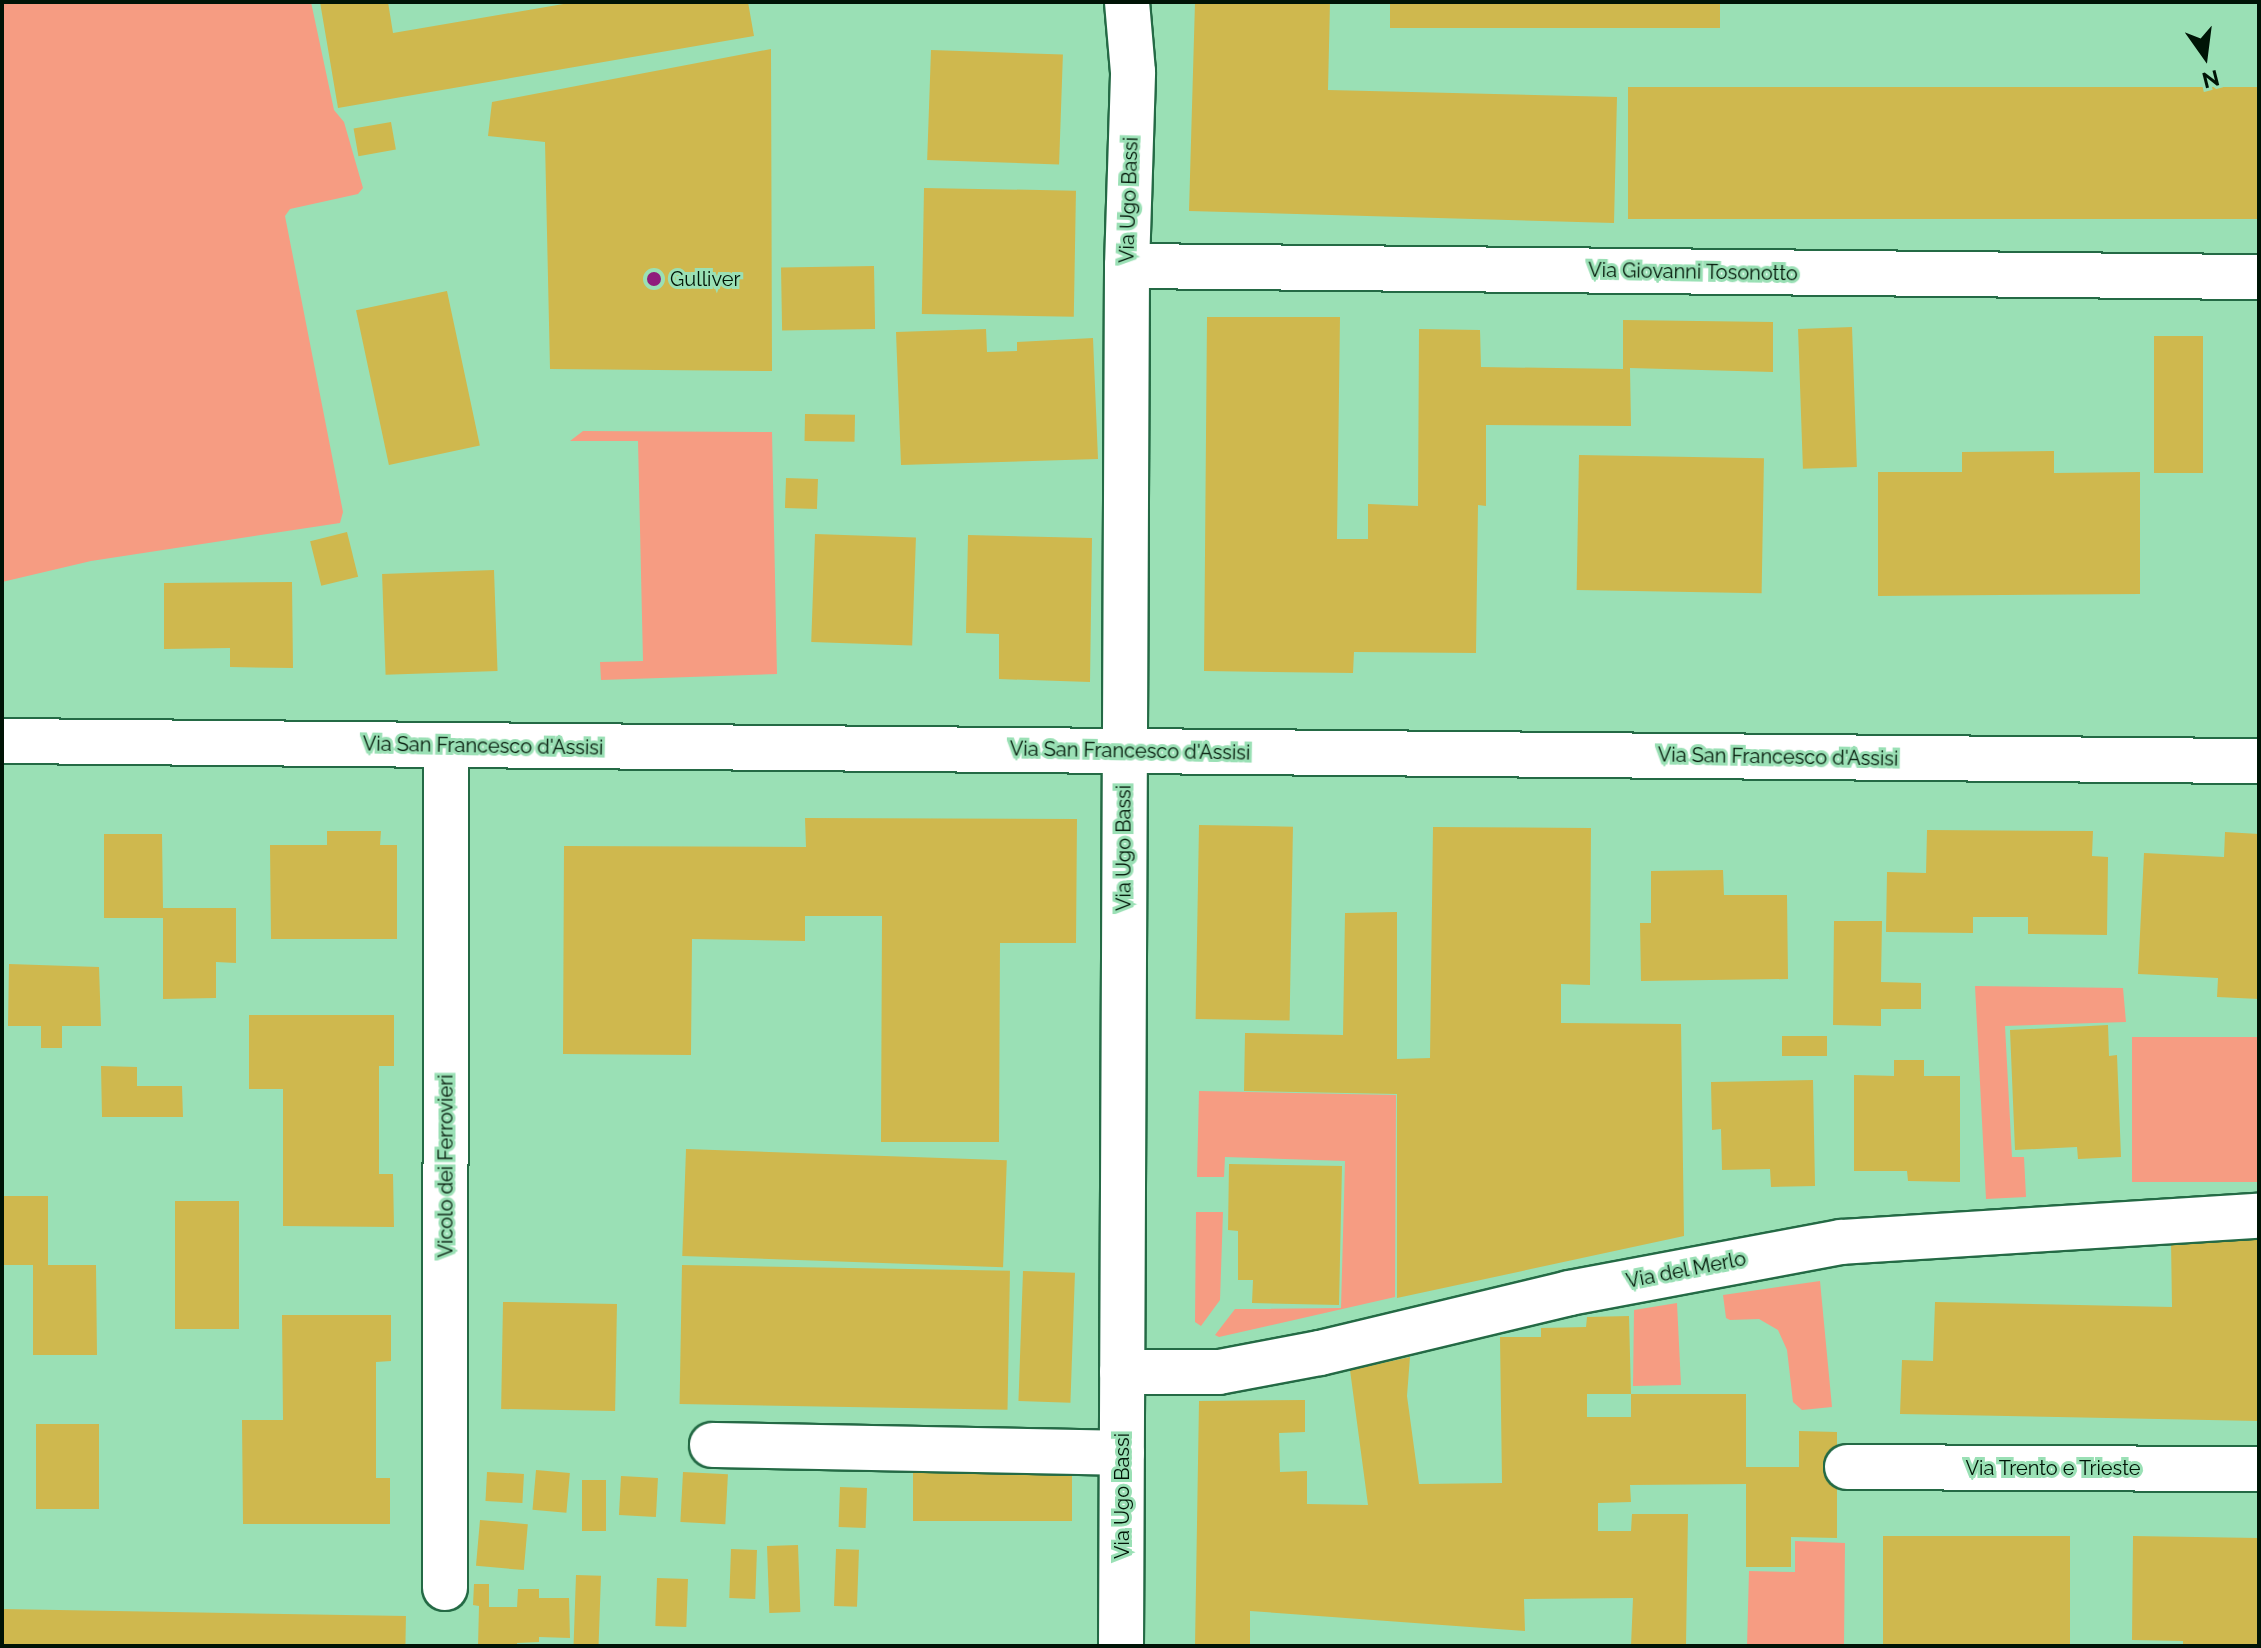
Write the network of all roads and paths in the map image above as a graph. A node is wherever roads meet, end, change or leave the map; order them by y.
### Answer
1 (1127, 2) edge
2 (1127, 266) junction
3 (2259, 277) edge
4 (2, 741) edge
5 (446, 745) junction
6 (1125, 752) junction
7 (2259, 761) edge
8 (2259, 1216) edge
9 (1122, 1372) junction
10 (712, 1445) dead end
11 (1122, 1453) junction
12 (1847, 1467) dead end
13 (2259, 1469) edge
14 (445, 1588) dead end
15 (1121, 1646) edge

1 - 2 street, Via Ugo Bassi
2 - 3 street, Via Giovanni Tosonotto
2 - 6 street, Via Ugo Bassi
4 - 5 street, Via San Francesco d'Assisi
5 - 6 street, Via San Francesco d'Assisi
5 - 14 street, Vicolo dei Ferrovieri
6 - 7 street, Via San Francesco d'Assisi
6 - 9 street, Via Ugo Bassi
8 - 9 street, Via del Merlo
9 - 11 street, Via Ugo Bassi
10 - 11 street
11 - 15 street, Via Ugo Bassi
12 - 13 street, Via Trento e Trieste

